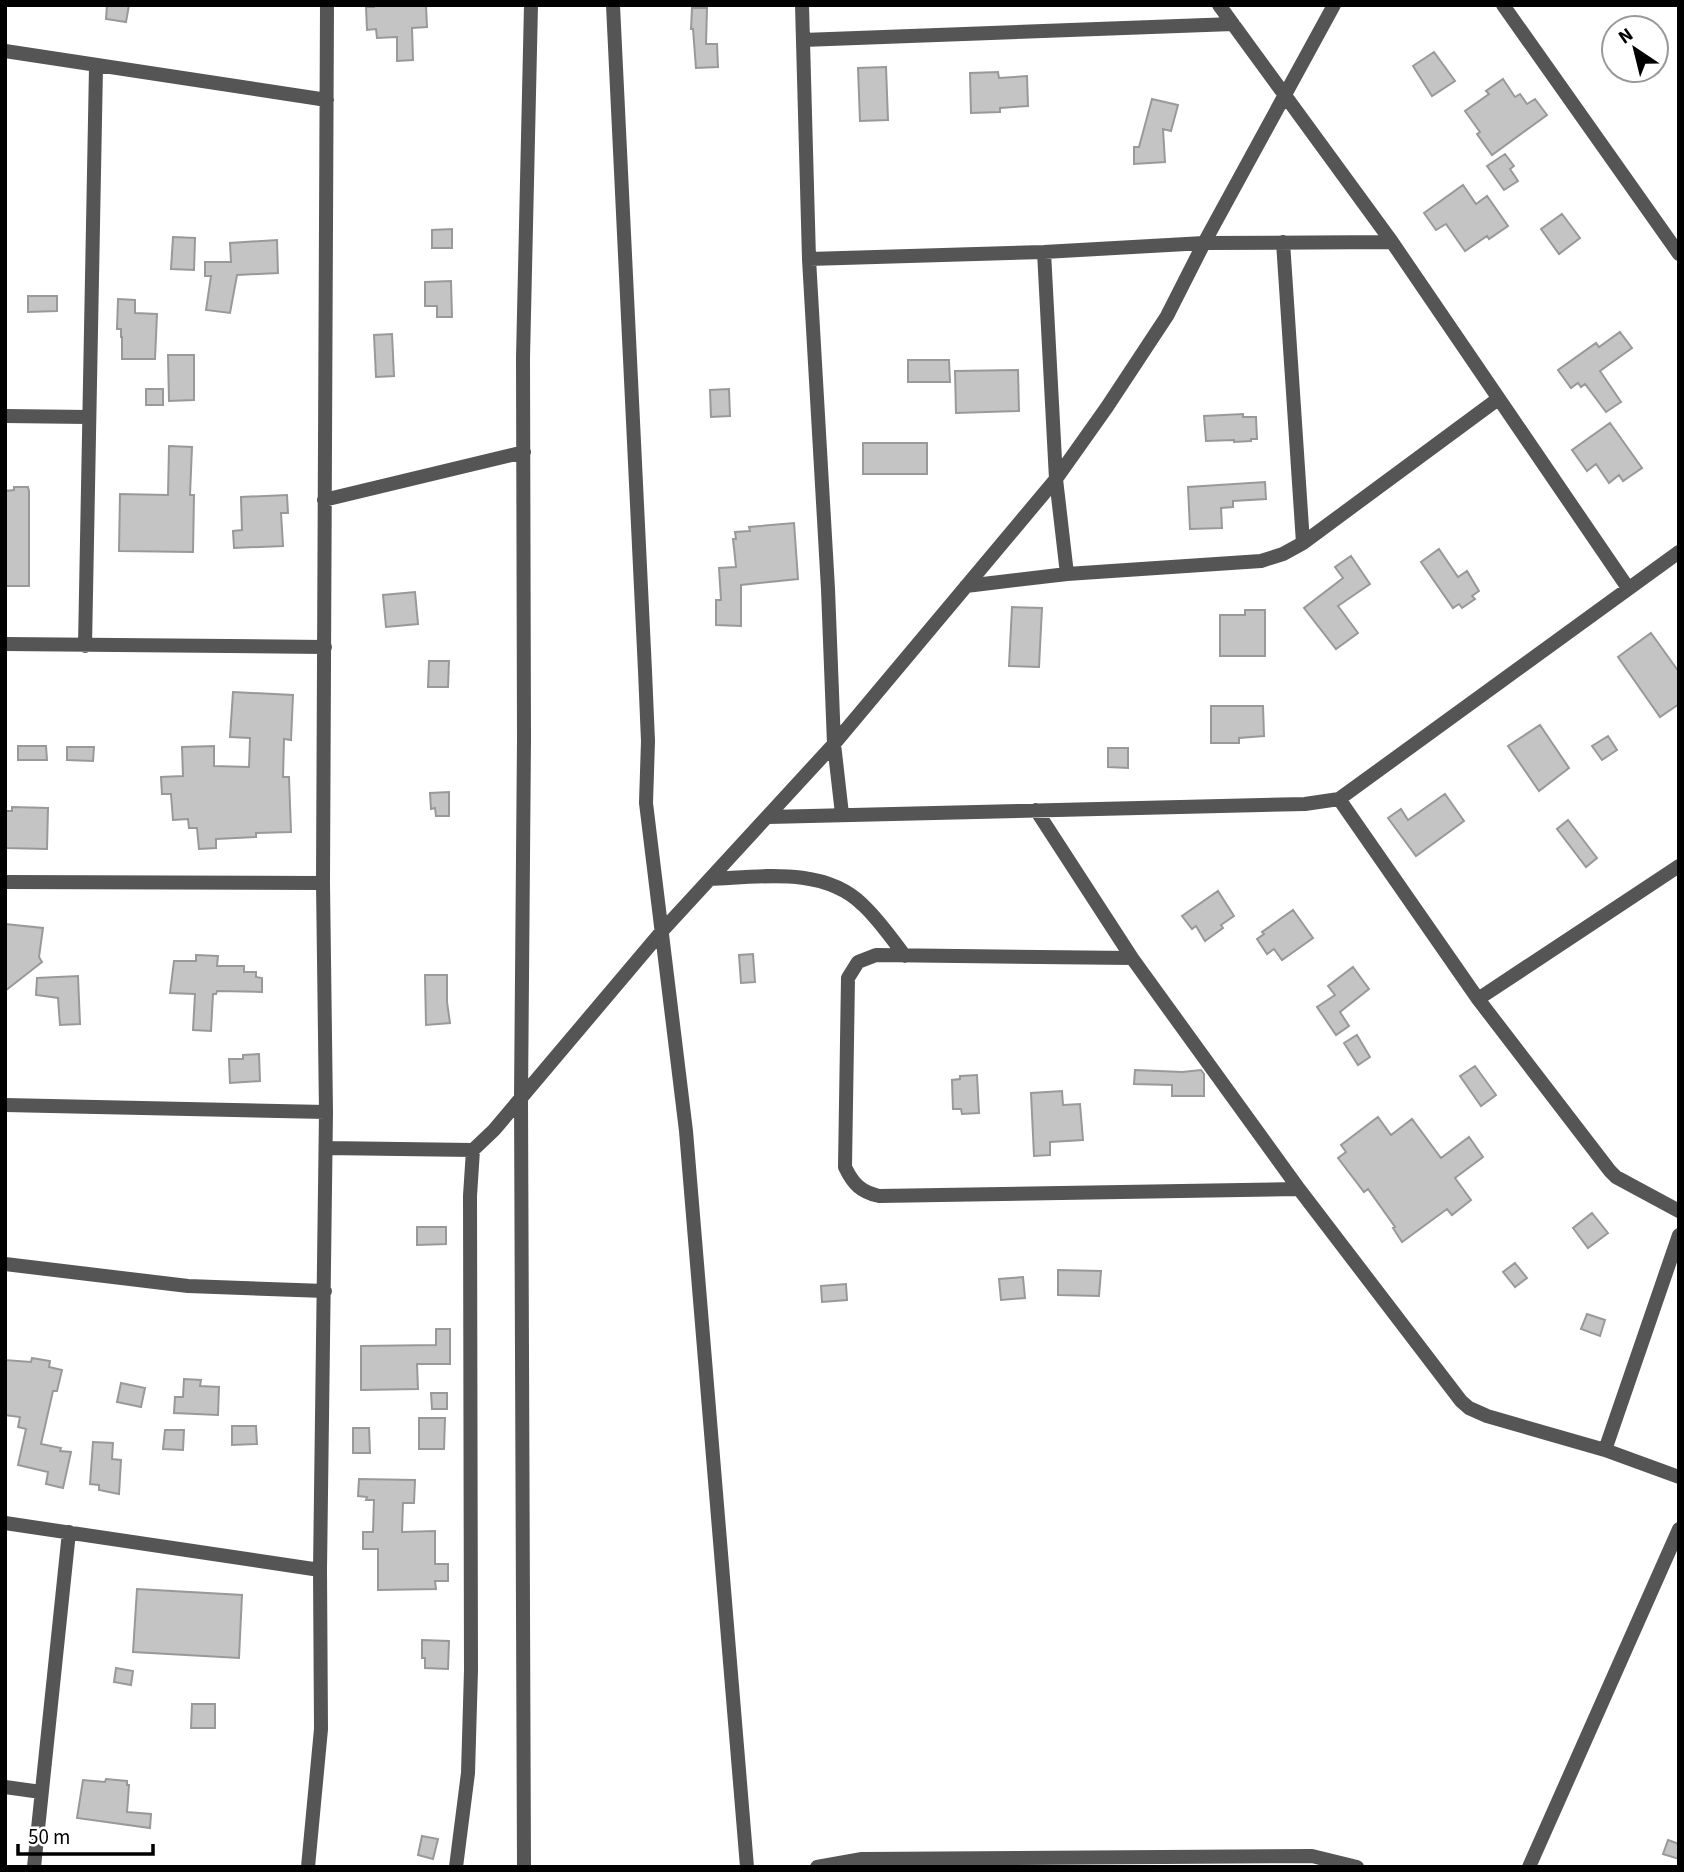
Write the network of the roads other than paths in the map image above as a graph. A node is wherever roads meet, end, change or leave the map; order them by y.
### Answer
1 (327, 5) edge
2 (531, 5) edge
3 (613, 5) edge
4 (802, 5) edge
5 (1219, 5) edge
6 (1334, 5) edge
7 (1503, 5) edge
8 (1233, 24) junction
9 (803, 40) junction
10 (5, 51) edge
11 (96, 66) junction
12 (1286, 95) junction
13 (327, 100) junction
14 (1283, 242) junction
15 (1392, 242) junction
16 (1204, 243) junction
17 (1044, 252) junction
18 (1679, 254) edge
19 (809, 259) junction
20 (1499, 399) junction
21 (5, 415) edge
22 (88, 417) junction
23 (524, 452) junction
24 (1056, 478) junction
25 (324, 500) junction
26 (1303, 543) junction
27 (1679, 552) edge
28 (1067, 574) junction
29 (966, 586) junction
30 (1628, 588) junction
31 (5, 644) edge
32 (85, 646) junction
33 (325, 647) junction
34 (834, 744) junction
35 (1339, 799) junction
36 (1035, 810) junction
37 (842, 814) junction
38 (768, 817) junction
39 (1679, 866) edge
40 (710, 879) junction
41 (5, 881) edge
42 (323, 883) junction
43 (662, 931) junction
44 (905, 956) junction
45 (1132, 958) junction
46 (1478, 999) junction
47 (521, 1098) junction
48 (5, 1105) edge
49 (326, 1112) junction
50 (326, 1148) junction
51 (473, 1150) junction
52 (1299, 1189) junction
53 (1679, 1211) edge
54 (1679, 1235) edge
55 (5, 1264) edge
56 (325, 1291) junction
57 (1605, 1450) junction
58 (1679, 1477) edge
59 (5, 1523) edge
60 (1679, 1529) edge
61 (69, 1532) junction
62 (320, 1570) junction
63 (5, 1787) edge
64 (41, 1792) junction
65 (1310, 1861) edge
66 (862, 1863) edge
67 (34, 1867) edge
68 (308, 1867) edge
69 (456, 1867) edge
70 (524, 1867) edge
71 (747, 1867) edge
72 (817, 1867) edge
73 (1357, 1867) edge
74 (1529, 1867) edge

1 - 13 street
2 - 23 street
3 - 43 street
4 - 9 street
5 - 8 street
6 - 12 street
7 - 18 street
8 - 9 street
8 - 12 street
9 - 19 street
10 - 11 street
11 - 13 street
11 - 22 street
12 - 15 street
12 - 16 street
13 - 25 street
14 - 15 street
14 - 16 street
14 - 26 street
15 - 20 street
16 - 17 street
16 - 24 street
17 - 19 street
17 - 24 street
19 - 34 street
20 - 26 street
20 - 30 street
21 - 22 street
22 - 32 street
23 - 25 street
23 - 47 street
24 - 28 street
24 - 29 street
25 - 33 street
26 - 28 street
27 - 30 street
28 - 29 street
29 - 34 street
30 - 35 street
31 - 32 street
32 - 33 street
33 - 42 street
34 - 37 street
34 - 38 street
35 - 36 street
35 - 46 street
36 - 37 street
36 - 45 street
37 - 38 street
38 - 40 street
39 - 46 street
40 - 43 street
40 - 44 street
41 - 42 street
42 - 49 street
43 - 47 street
43 - 71 street
44 - 45 street
44 - 52 street
45 - 52 street
46 - 53 street
47 - 51 street
47 - 70 street
48 - 49 street
49 - 50 street
50 - 51 street
50 - 56 street
51 - 69 street
52 - 57 street
54 - 57 street
55 - 56 street
56 - 62 street
57 - 58 street
59 - 61 street
60 - 74 street
61 - 62 street
61 - 64 street
62 - 68 street
63 - 64 street
64 - 67 street
65 - 66 street
65 - 73 street
66 - 72 street

